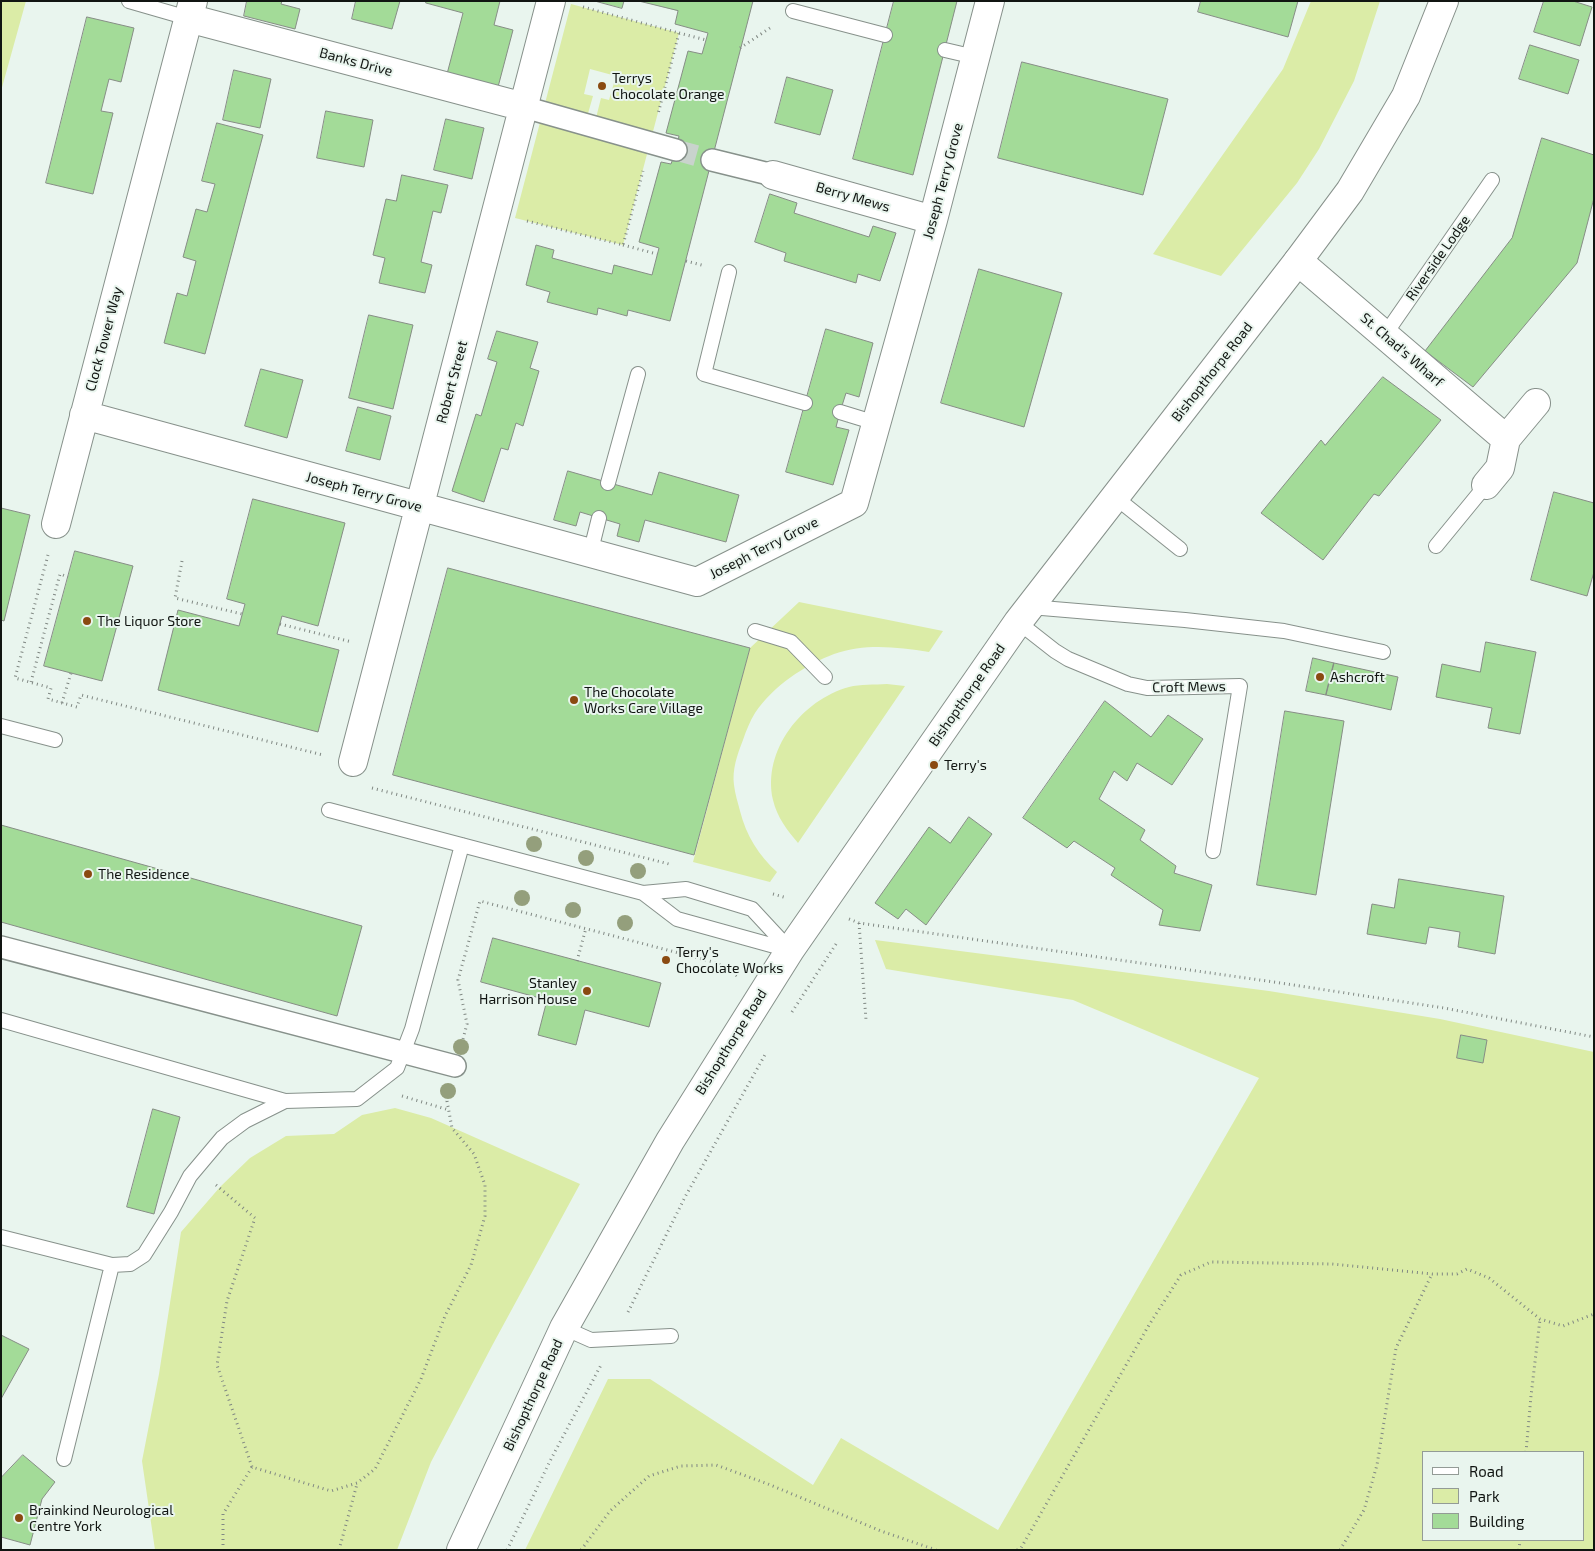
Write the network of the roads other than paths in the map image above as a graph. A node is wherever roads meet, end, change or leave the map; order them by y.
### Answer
1 (128, 1) edge
2 (551, 1) edge
3 (990, 1) edge
4 (1444, 1) edge
5 (190, 9) edge
6 (792, 11) road end
7 (885, 35) dead end
8 (945, 50) dead end
9 (975, 58) junction
10 (524, 107) junction
11 (676, 150) tunnel mouth
12 (712, 160) tunnel mouth
13 (773, 175) joint
14 (1492, 180) dead end
15 (933, 220) junction
16 (1298, 261) junction
17 (730, 272) dead end
18 (1384, 336) junction
19 (638, 374) dead end
20 (805, 403) dead end
21 (1536, 403) dead end
22 (840, 412) dead end
23 (84, 415) junction
24 (876, 423) junction
25 (1506, 439) junction
26 (608, 483) dead end
27 (1486, 486) joint
28 (1115, 497) junction
29 (420, 507) junction
30 (599, 518) dead end
31 (56, 524) road end
32 (1436, 546) dead end
33 (1180, 549) dead end
34 (590, 554) junction
35 (1024, 614) junction
36 (755, 631) dead end
37 (1383, 652) dead end
38 (825, 677) dead end
39 (1, 726) edge
40 (54, 740) dead end
41 (353, 762) road end
42 (329, 810) dead end
43 (462, 845) junction
44 (1213, 851) dead end
45 (643, 893) junction
46 (1, 947) edge
47 (790, 950) junction
48 (1, 1020) edge
49 (404, 1053) junction
50 (455, 1066) road end
51 (285, 1101) junction
52 (1, 1236) edge
53 (112, 1266) junction
54 (564, 1328) junction
55 (671, 1336) dead end
56 (64, 1459) dead end
57 (461, 1550) edge

1 - 5 lane
2 - 10 street, Robert Street
3 - 9 street, Joseph Terry Grove
4 - 16 street, Bishopthorpe Road
5 - 10 street, Banks Drive
5 - 23 street, Clock Tower Way
6 - 7 lane
8 - 9 lane
9 - 15 street, Joseph Terry Grove
10 - 11 street
10 - 29 street, Robert Street
12 - 13 street
13 - 15 street, Berry Mews
14 - 18 lane, Riverside Lodge
15 - 24 street, Joseph Terry Grove
16 - 18 street, St. Chad's Wharf
16 - 28 street, Bishopthorpe Road
17 - 20 lane
18 - 25 street, St. Chad's Wharf
19 - 26 lane
21 - 25 street
22 - 24 lane
23 - 29 street, Joseph Terry Grove
23 - 31 street, Clock Tower Way
24 - 34 street, Joseph Terry Grove
25 - 27 street
27 - 32 lane
28 - 33 lane
28 - 35 street, Bishopthorpe Road
29 - 34 street, Joseph Terry Grove
29 - 41 street, Robert Street
30 - 34 lane
35 - 37 lane
35 - 44 lane, Croft Mews
35 - 47 street, Bishopthorpe Road
36 - 38 lane
39 - 40 lane
42 - 43 lane
43 - 45 lane
43 - 49 lane
45 - 47 lane
45 - 47 lane
46 - 49 street
47 - 54 street, Bishopthorpe Road
48 - 51 lane
49 - 50 street
49 - 51 lane
51 - 53 lane
52 - 53 lane
53 - 56 lane
54 - 55 lane
54 - 57 street, Bishopthorpe Road

